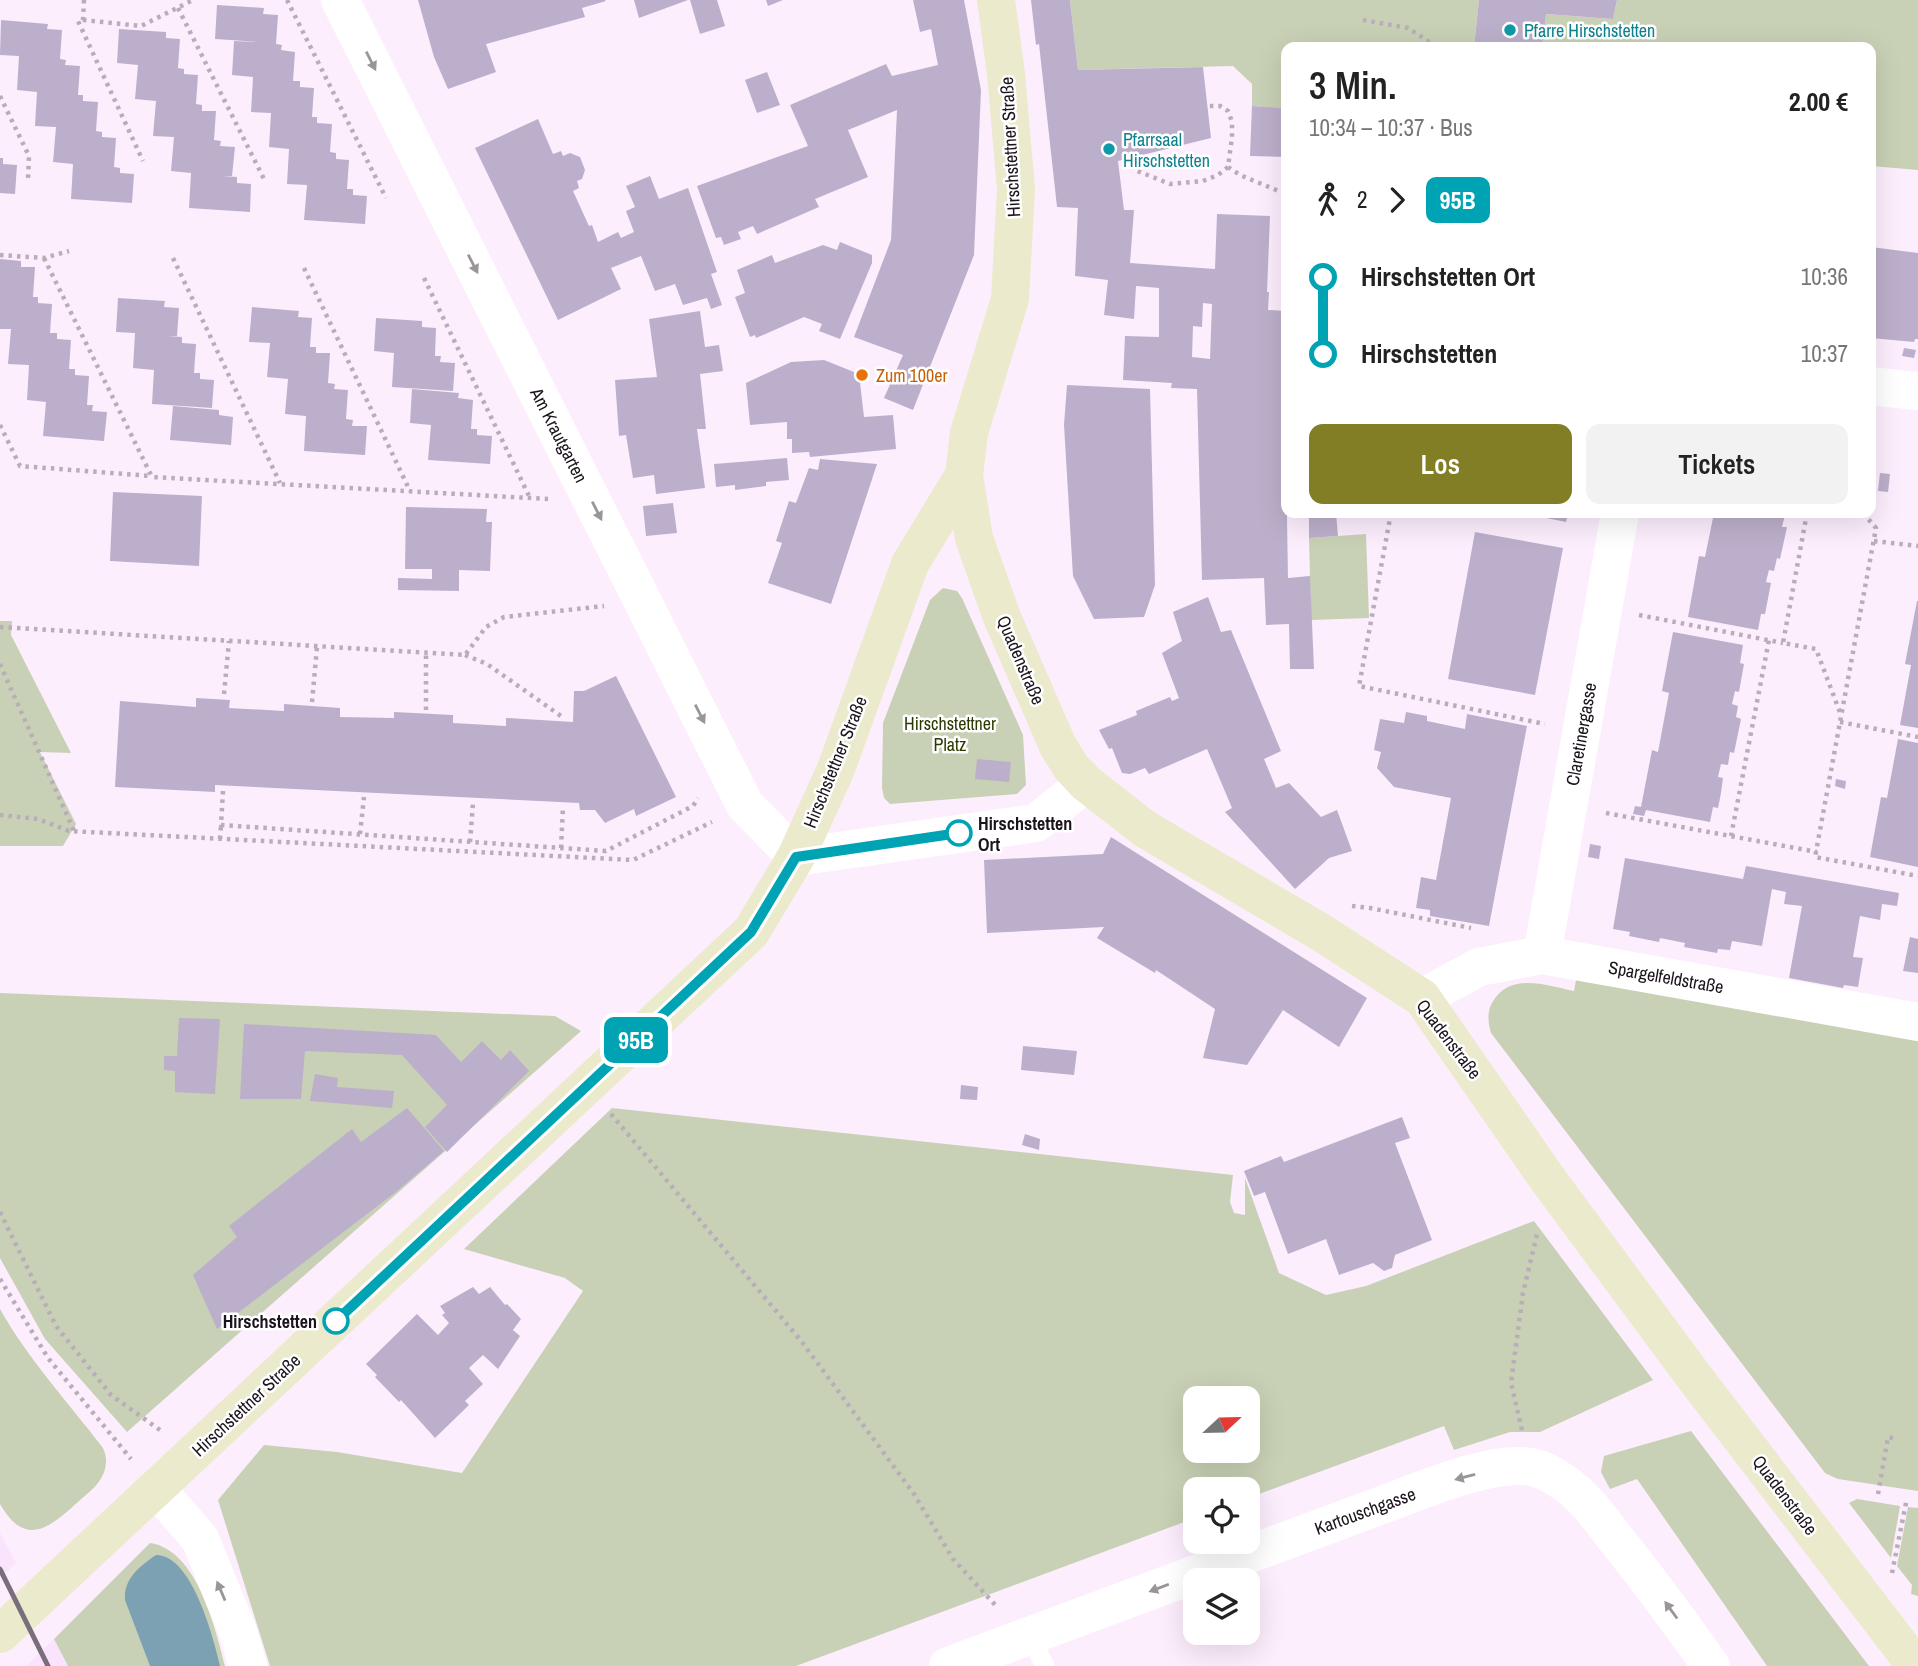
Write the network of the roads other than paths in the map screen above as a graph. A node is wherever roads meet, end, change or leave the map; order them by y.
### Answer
1 (341, 0) edge
2 (996, 0) edge
3 (1876, 387) edge
4 (1918, 391) edge
5 (964, 475) junction
6 (1619, 518) edge
7 (1086, 783) junction
8 (796, 857) junction
9 (1542, 955) junction
10 (1422, 998) junction
11 (1918, 1022) edge
12 (156, 1488) junction
13 (0, 1634) edge
14 (1038, 1651) edge
15 (248, 1666) edge
16 (947, 1666) edge
17 (1711, 1666) edge
18 (1916, 1666) edge

1 -> 8 street, Am Krautgarten
2 - 5 main road, Hirschstettner Straße
3 - 4 street
5 - 7 main road, Quadenstraße
5 - 8 main road, Hirschstettner Straße
6 - 9 street, Claretinergasse
7 - 8 street
7 - 10 main road, Quadenstraße
8 - 12 main road, Hirschstettner Straße
9 - 10 street, Spargelfeldstraße
9 - 11 street, Spargelfeldstraße
10 - 18 main road, Quadenstraße
12 - 13 main road, Hirschstettner Straße
15 -> 12 street
14 - 16 street, Kartouschgasse
17 -> 14 street, Kartouschgasse

